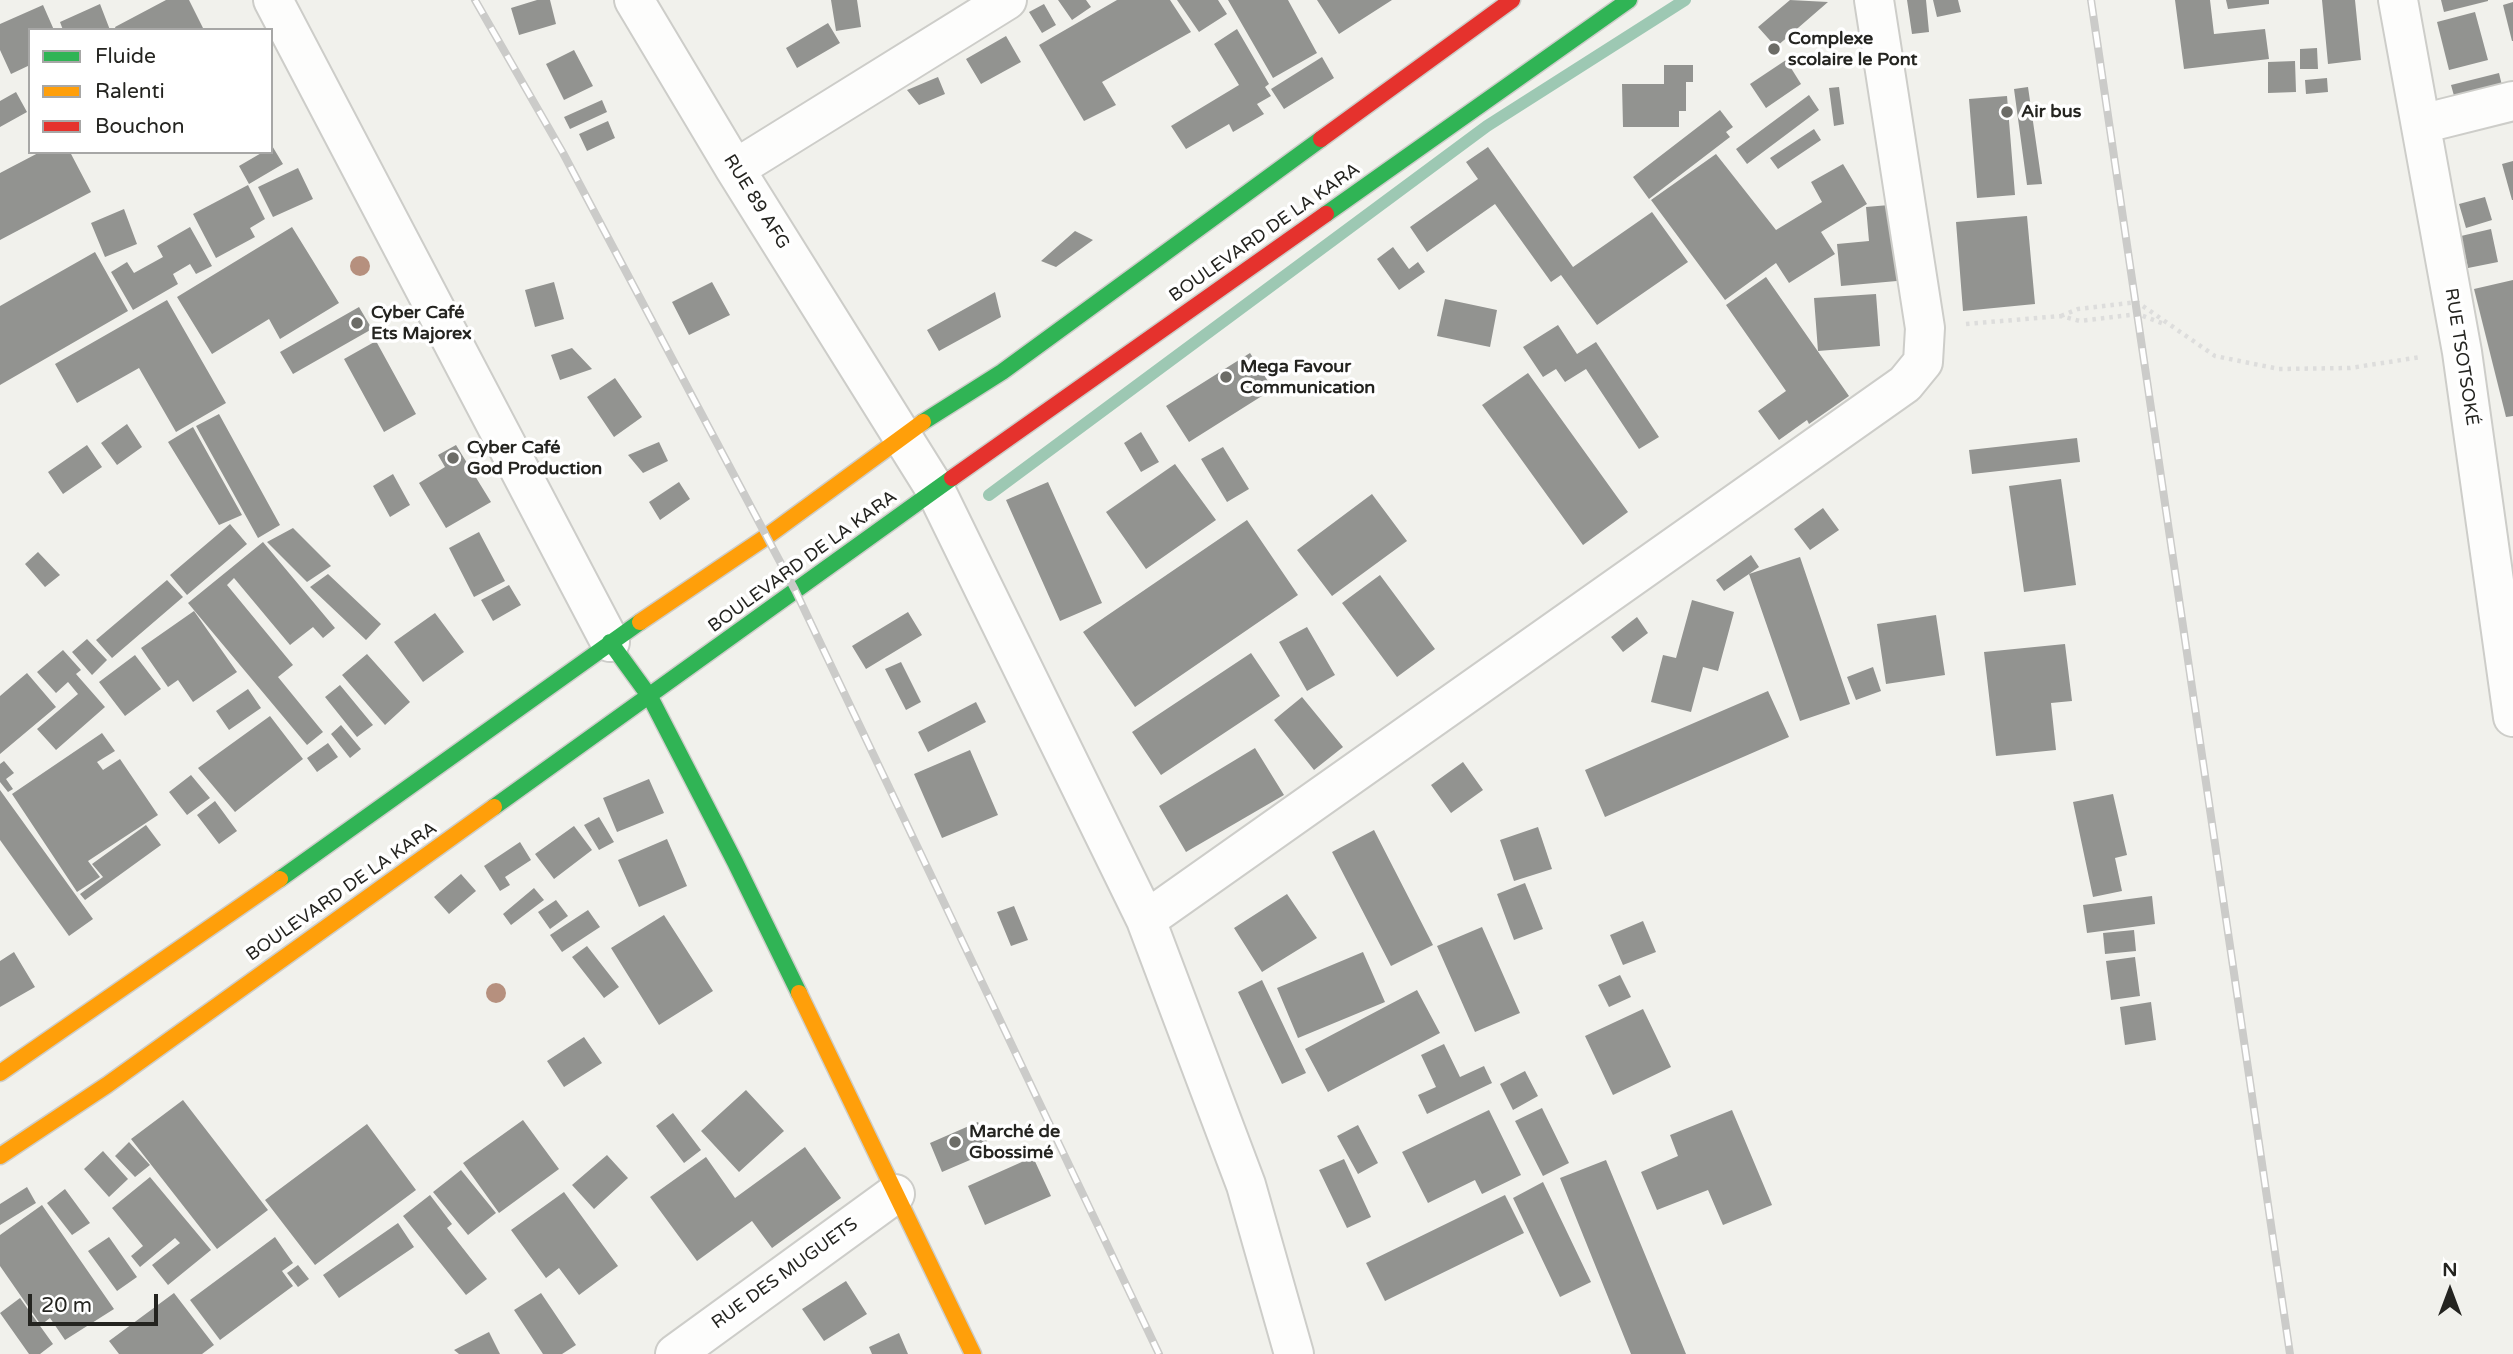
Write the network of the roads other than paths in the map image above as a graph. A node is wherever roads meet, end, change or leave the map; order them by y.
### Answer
1 (273, 0) edge
2 (634, 0) edge
3 (1007, 0) edge
4 (1512, 0) edge
5 (1629, 0) edge
6 (1874, 0) edge
7 (2398, 0) edge
8 (2513, 100) edge
9 (2421, 124) junction
10 (734, 169) junction
11 (895, 423) junction
12 (936, 489) junction
13 (2504, 597) edge
14 (610, 642) junction
15 (650, 697) junction
16 (2513, 717) edge
17 (1146, 920) junction
18 (0, 1073) edge
19 (0, 1156) edge
20 (895, 1194) junction
21 (676, 1354) edge
22 (973, 1354) edge
23 (1294, 1354) edge

1 - 14 street
2 - 10 street, RUE 89 AFG
3 - 10 street
4 - 11 main road
5 - 12 main road, BOULEVARD DE LA KARA
6 - 17 street
7 - 9 street, RUE TSOTSOKÉ
8 - 9 street
9 - 13 street, RUE TSOTSOKÉ
10 - 11 street, RUE 89 AFG
11 - 12 street, RUE 89 AFG
11 - 14 main road
12 - 15 main road, BOULEVARD DE LA KARA
12 - 17 street, RUE 89 AFG
13 - 16 street, RUE TSOTSOKÉ
14 - 15 main road
14 - 18 main road
15 - 19 main road, BOULEVARD DE LA KARA
15 - 20 main road
17 - 23 street, RUE 89 AFG
20 - 21 street, RUE DES MUGUETS
20 - 22 main road

